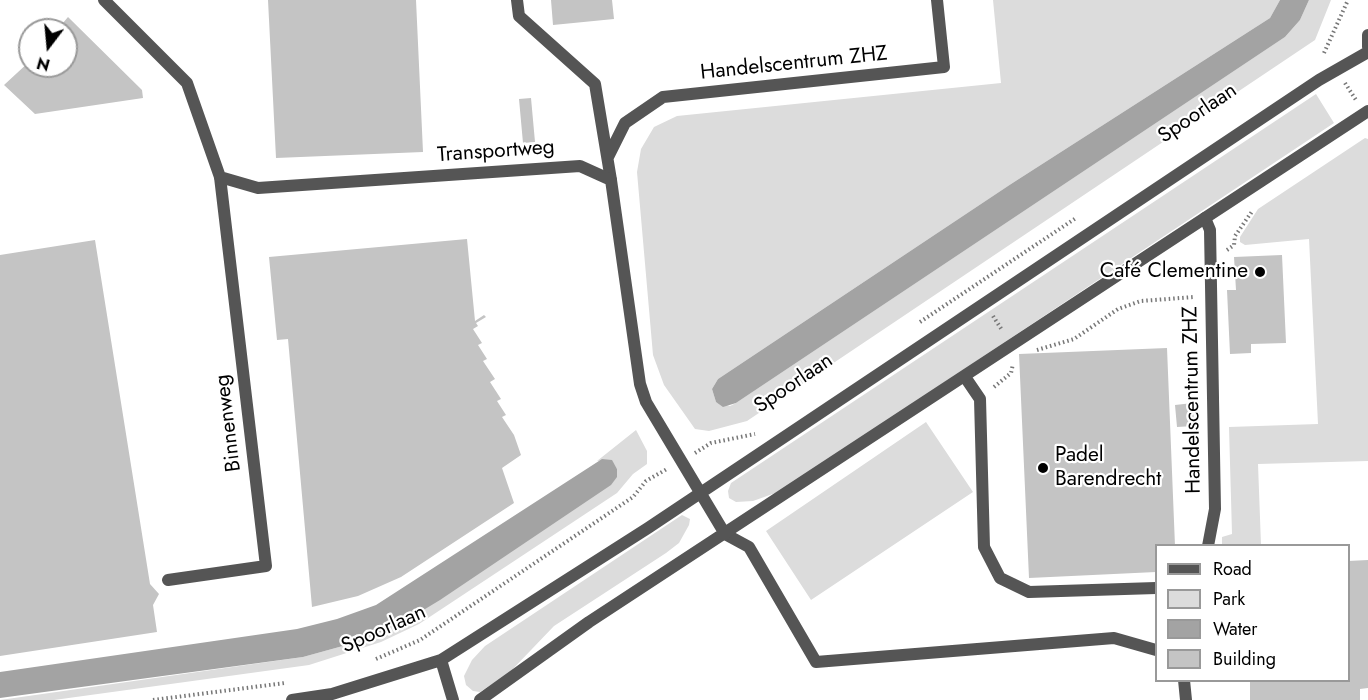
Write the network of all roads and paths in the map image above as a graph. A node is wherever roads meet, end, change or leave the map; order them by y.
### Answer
1 (104, 0) edge
2 (517, 0) edge
3 (937, 0) edge
4 (1348, 0) edge
5 (1368, 35) edge
6 (1368, 47) edge
7 (1368, 51) edge
8 (1322, 54) dead end
9 (1368, 111) edge
10 (608, 157) junction
11 (220, 177) junction
12 (610, 180) junction
13 (1255, 208) dead end
14 (1080, 215) dead end
15 (1206, 218) junction
16 (1211, 257) junction
17 (1210, 295) junction
18 (914, 326) dead end
19 (1013, 346) junction
20 (965, 377) junction
21 (765, 427) dead end
22 (682, 461) junction
23 (700, 492) junction
24 (725, 534) junction
25 (1208, 544) edge
26 (168, 580) dead end
27 (1155, 588) edge
28 (1155, 650) edge
29 (441, 660) junction
30 (369, 661) dead end
31 (294, 682) dead end
32 (1184, 682) edge
33 (153, 700) edge
34 (292, 700) edge
35 (453, 700) edge
36 (480, 700) edge
37 (1186, 700) edge

1 - 11 street
2 - 10 street
3 - 10 street, Handelscentrum ZHZ
4 - 8 path
5 - 6 street
7 - 23 street, Spoorlaan
9 - 15 street
10 - 12 street
11 - 12 street, Transportweg
11 - 26 street, Binnenweg
12 - 22 street
13 - 16 path
14 - 18 path
15 - 16 street, Handelscentrum ZHZ
15 - 19 street
16 - 17 street, Handelscentrum ZHZ
17 - 19 path
17 - 25 street, Handelscentrum ZHZ
19 - 20 street
20 - 24 street
20 - 27 street
21 - 22 path, Spoorlaan
22 - 23 street
22 - 30 path, Spoorlaan
23 - 24 street
23 - 29 street, Spoorlaan
24 - 28 street
24 - 36 street
29 - 34 street, Spoorlaan
29 - 35 street
31 - 33 path
32 - 37 street

